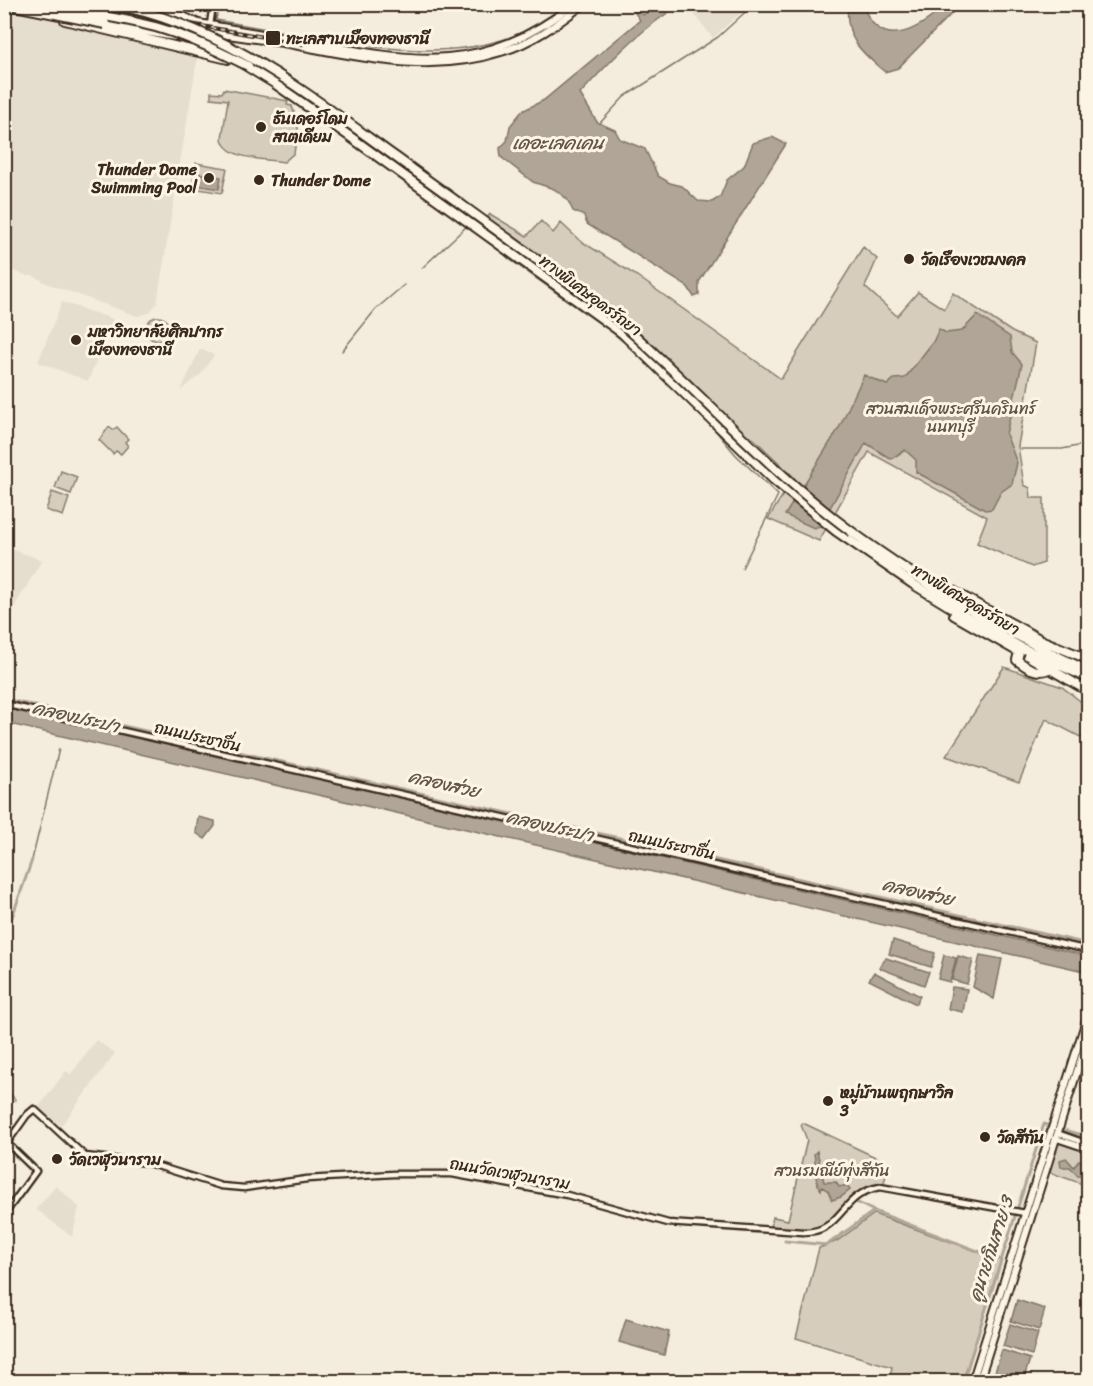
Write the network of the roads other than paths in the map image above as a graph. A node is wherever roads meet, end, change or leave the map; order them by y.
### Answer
1 (5, 4) edge
2 (25, 4) edge
3 (38, 4) edge
4 (60, 4) edge
5 (95, 4) edge
6 (111, 4) edge
7 (122, 4) edge
8 (154, 4) edge
9 (213, 4) edge
10 (574, 4) edge
11 (584, 4) edge
12 (138, 9) junction
13 (196, 22) junction
14 (210, 25) junction
15 (183, 28) junction
16 (152, 32) junction
17 (202, 47) dead end
18 (248, 66) junction
19 (836, 531) junction
20 (912, 573) junction
21 (1089, 659) edge
22 (1047, 667) junction
23 (1089, 670) edge
24 (1089, 681) edge
25 (1089, 692) edge
26 (4, 704) edge
27 (1089, 950) edge
28 (1089, 1014) edge
29 (1089, 1037) edge
30 (1069, 1083) junction
31 (1054, 1131) junction
32 (1089, 1144) edge
33 (1089, 1149) edge
34 (1021, 1212) junction
35 (4, 1215) edge
36 (972, 1382) edge
37 (979, 1382) edge

1 - 16 highway, bridge
2 - 18 highway, bridge
3 - 18 highway, ทางพิเศษอุดรรัถยา, bridge
4 - 15 main road
5 - 13 main road
6 - 12 highway, ทางพิเศษอุดรรัถยา, bridge
7 - 12 highway, bridge
8 - 13 highway
9 - 14 street
10 - 14 main road
11 - 15 main road
12 - 20 highway, ทางพิเศษอุดรรัถยา, bridge
13 - 14 main road
15 - 16 highway
16 - 17 highway
18 - 19 highway, ทางพิเศษอุดรรัถยา
19 - 22 highway
19 - 24 highway, ทางพิเศษอุดรรัถยา
20 - 21 highway
20 - 23 highway, ทางพิเศษอุดรรัถยา
22 - 24 highway
22 - 25 highway
26 - 27 street, ถนนประชาชื่น
28 - 30 main road
29 - 30 main road
30 - 31 main road
31 - 32 street
31 - 33 street
31 - 34 main road
31 - 37 main road
34 - 35 street, ถนนวัดเวฬุวนาราม
34 - 36 main road

